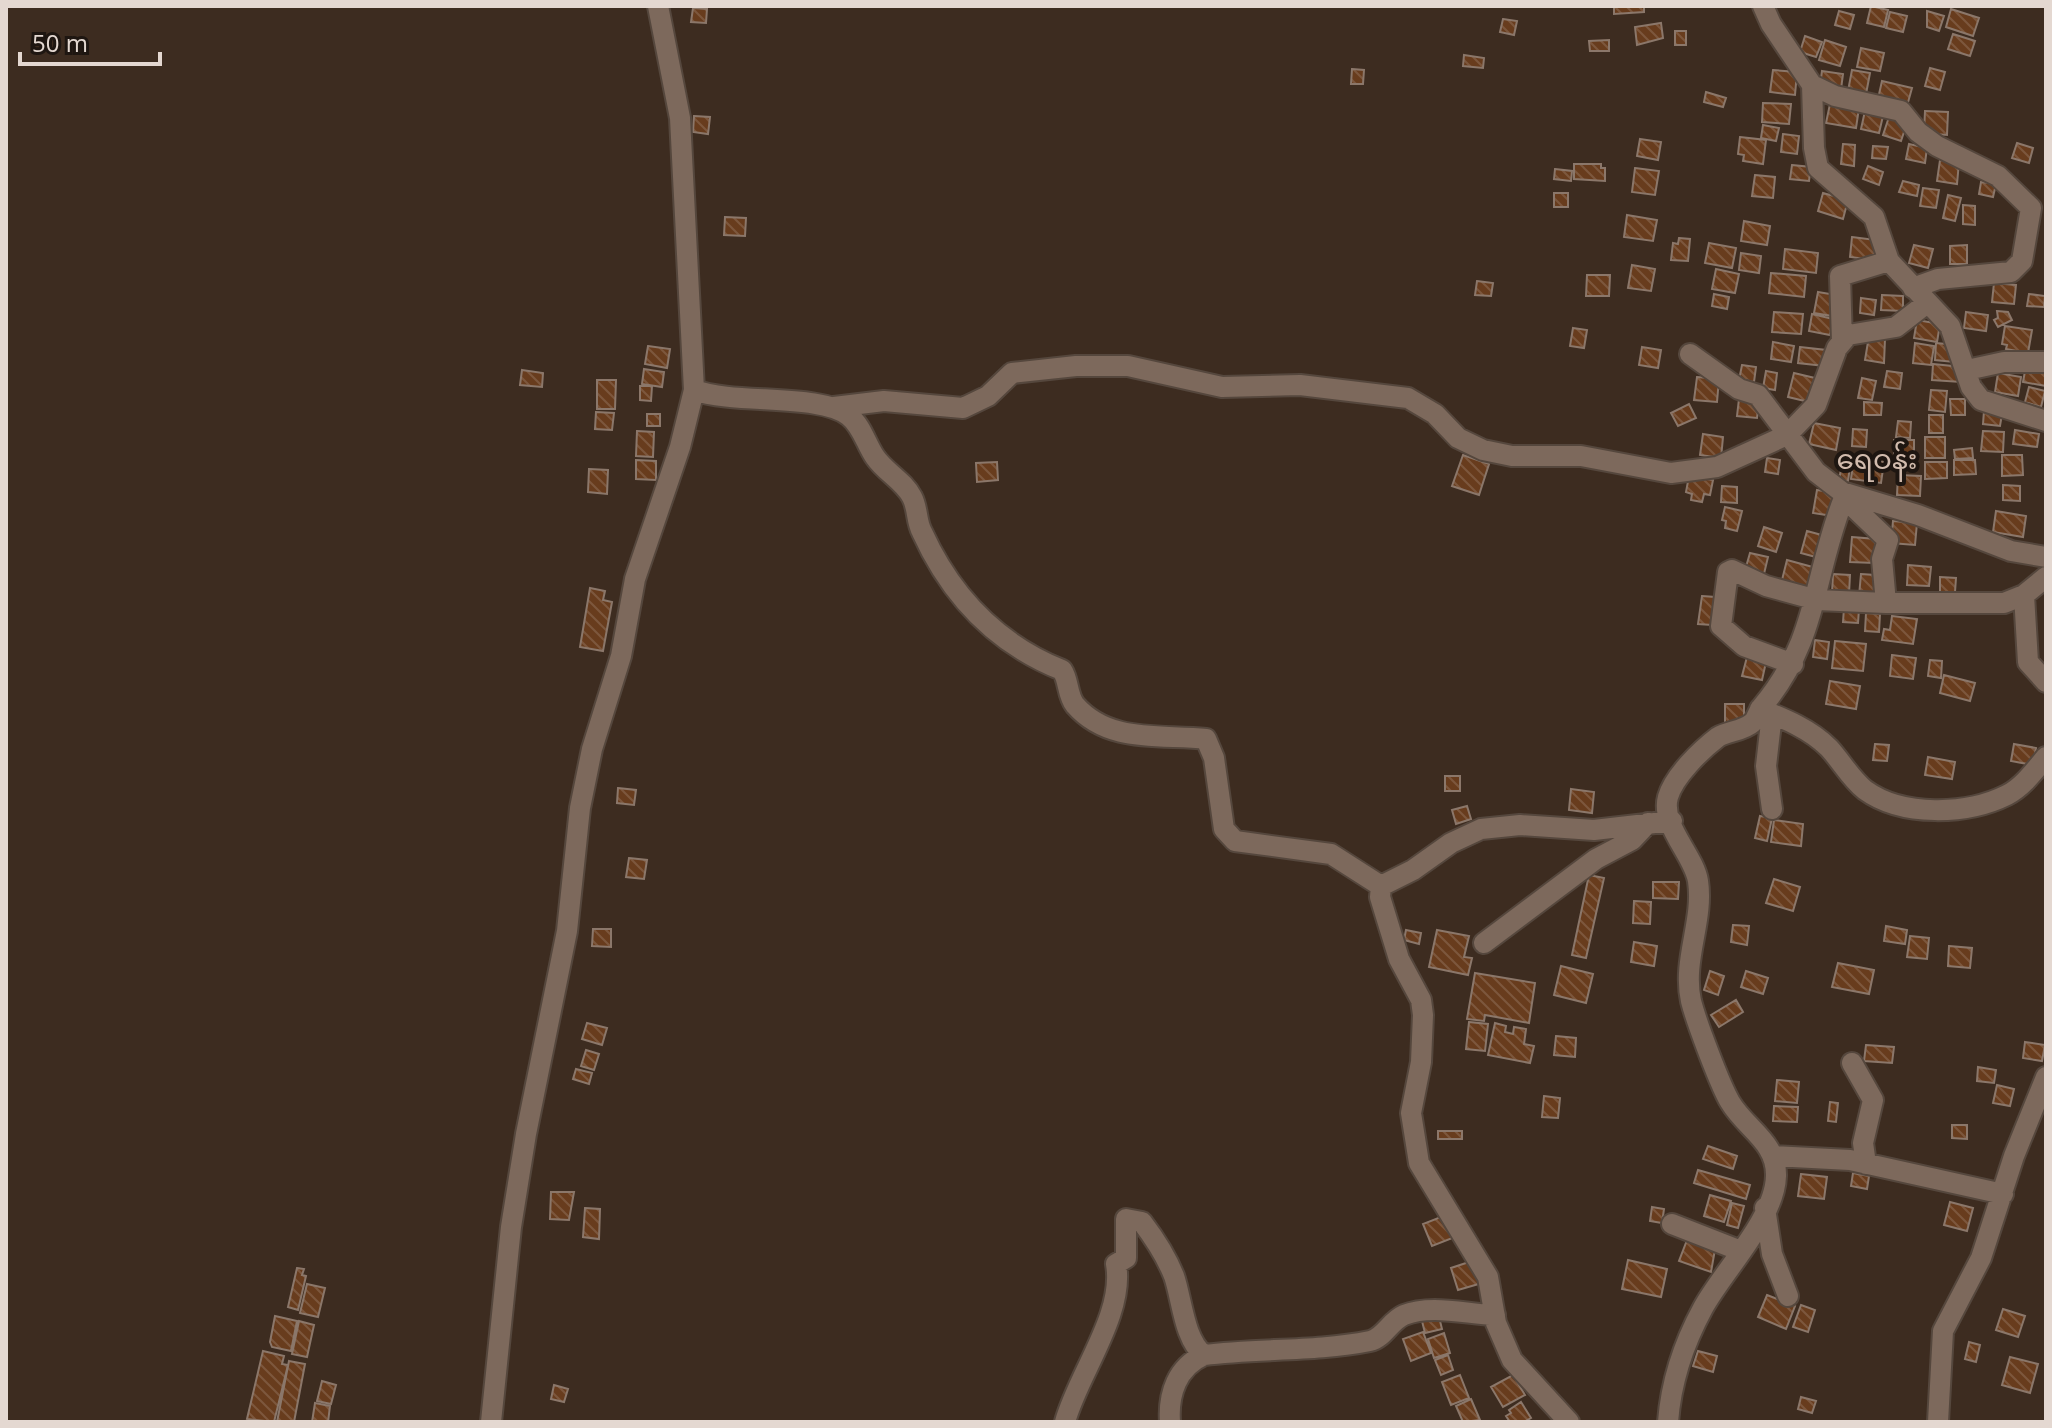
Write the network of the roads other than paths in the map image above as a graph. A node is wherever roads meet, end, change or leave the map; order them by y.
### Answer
1 (658, 6) edge
2 (1763, 6) edge
3 (1812, 85) junction
4 (1889, 261) junction
5 (1920, 296) junction
6 (1842, 342) junction
7 (1690, 354) dead end
8 (2046, 362) edge
9 (1967, 370) junction
10 (694, 390) junction
11 (834, 407) junction
12 (2046, 421) edge
13 (1787, 435) junction
14 (1843, 495) junction
15 (2046, 557) edge
16 (2046, 577) edge
17 (2024, 595) junction
18 (1817, 600) junction
19 (1886, 603) junction
20 (1793, 664) junction
21 (2046, 682) edge
22 (1766, 711) junction
23 (2046, 757) edge
24 (1772, 809) dead end
25 (1672, 821) junction
26 (1648, 823) junction
27 (1381, 886) junction
28 (1484, 943) dead end
29 (1852, 1063) dead end
30 (2046, 1077) edge
31 (1774, 1156) junction
32 (1866, 1164) junction
33 (2003, 1194) junction
34 (1765, 1208) junction
35 (1672, 1224) dead end
36 (1741, 1251) junction
37 (1788, 1296) dead end
38 (1495, 1315) junction
39 (1204, 1355) junction
40 (491, 1422) edge
41 (1065, 1422) edge
42 (1170, 1422) edge
43 (1569, 1422) edge
44 (1668, 1422) edge
45 (1938, 1422) edge

1 - 10 street
2 - 3 street
3 - 4 street
3 - 5 street
4 - 5 street
4 - 6 street
5 - 6 street
5 - 9 street
6 - 13 street
7 - 13 street
8 - 9 street
9 - 12 street
10 - 11 street
10 - 40 street
11 - 13 street
11 - 27 street
13 - 14 street
14 - 15 street
14 - 18 street
14 - 19 street
16 - 17 street
17 - 19 street
17 - 21 street
18 - 19 street
18 - 20 street
18 - 20 street
20 - 22 street
22 - 23 street
22 - 24 street
22 - 25 street
25 - 26 street
25 - 31 street
26 - 27 street
26 - 28 street
27 - 38 street
29 - 32 street
30 - 33 street
31 - 32 street
31 - 34 street
32 - 33 street
33 - 45 street
34 - 36 street
34 - 37 street
35 - 36 street
36 - 44 street
38 - 39 street
38 - 43 street
39 - 41 street
39 - 42 street

